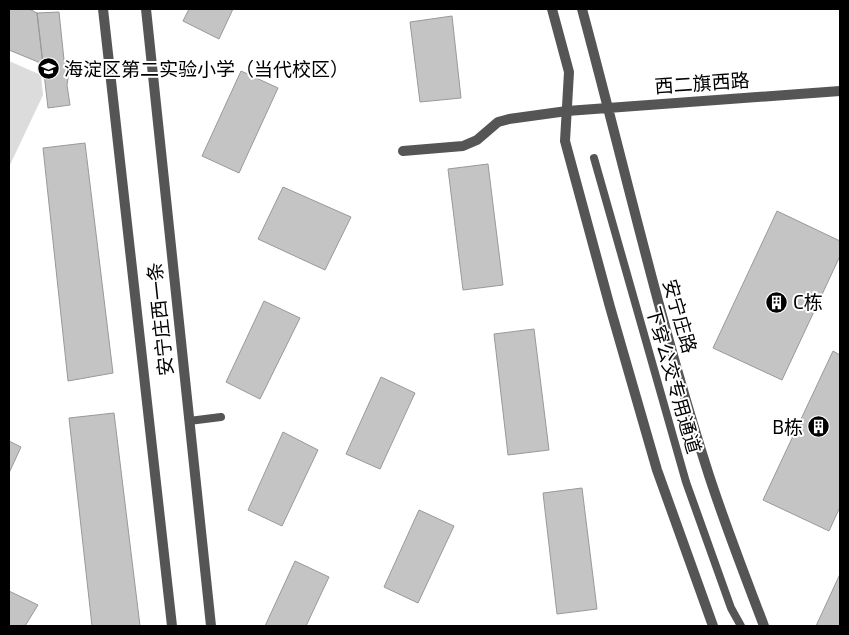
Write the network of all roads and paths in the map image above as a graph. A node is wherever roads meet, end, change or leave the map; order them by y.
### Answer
1 (103, 9) edge
2 (146, 9) edge
3 (552, 9) edge
4 (582, 9) edge
5 (840, 91) edge
6 (607, 107) junction
7 (567, 111) junction
8 (403, 151) dead end
9 (594, 158) dead end
10 (221, 417) dead end
11 (189, 421) junction
12 (731, 608) junction
13 (172, 626) edge
14 (211, 626) edge
15 (713, 626) edge
16 (735, 626) edge
17 (742, 626) edge
18 (764, 626) edge

1 - 13 street
2 - 11 street, 安宁庄西一条
3 - 7 street
4 - 6 street, 安宁庄路
5 - 6 street, 西二旗西路
6 - 7 street, 西二旗西路
6 - 18 street, 安宁庄路
7 - 8 street, 西二旗西路
7 - 15 street
9 - 12 lane, 下穿公交专用通道
10 - 11 lane
11 - 14 street, 安宁庄西一条
12 - 16 lane, 下穿公交专用通道
12 - 17 lane, 下穿公交专用通道

